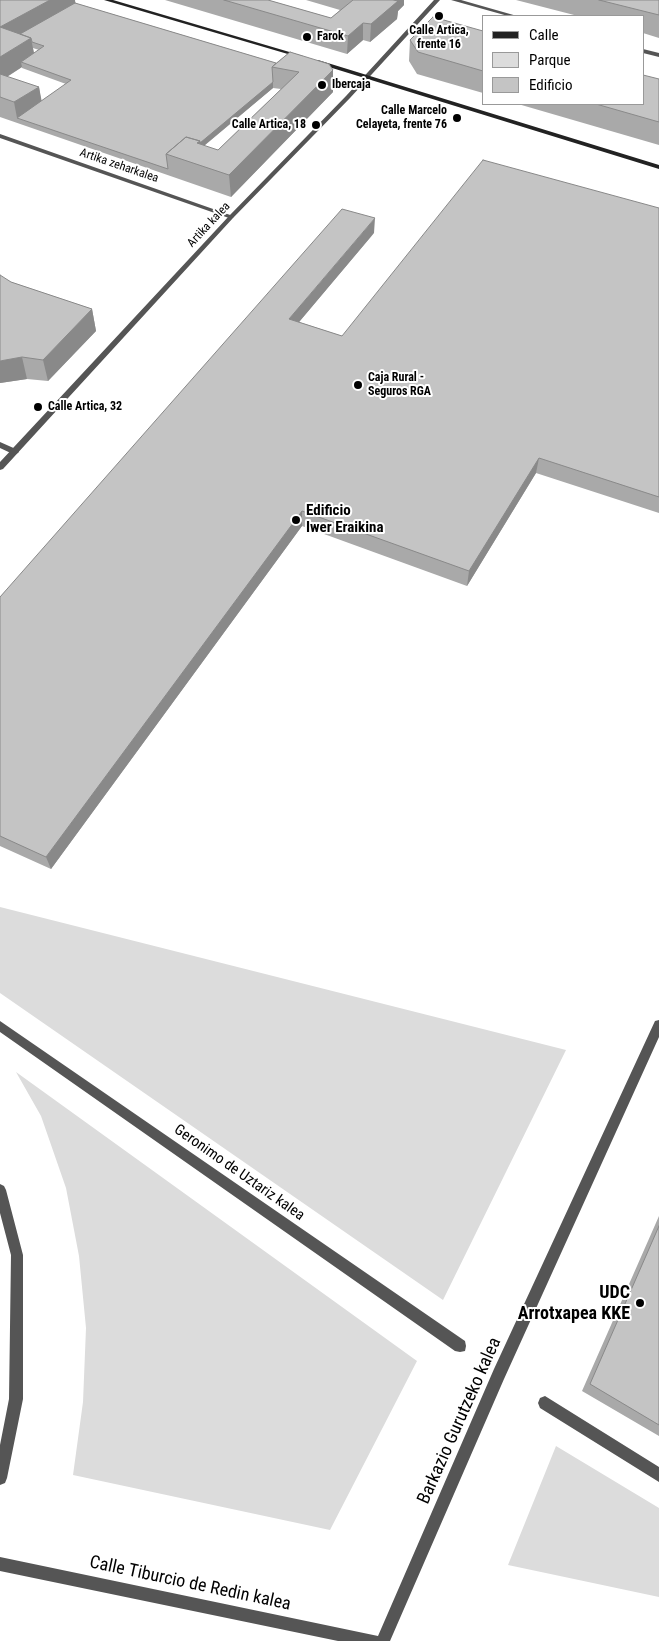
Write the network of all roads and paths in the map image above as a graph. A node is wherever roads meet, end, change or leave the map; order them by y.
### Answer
1 (107, 0) edge
2 (436, 0) edge
3 (454, 0) edge
4 (510, 15) edge
5 (644, 51) edge
6 (659, 55) edge
7 (366, 76) junction
8 (0, 136) edge
9 (659, 167) edge
10 (231, 217) junction
11 (0, 445) edge
12 (15, 452) junction
13 (0, 467) edge
14 (659, 1025) edge
15 (0, 1026) edge
16 (0, 1190) edge
17 (460, 1346) dead end
18 (545, 1402) dead end
19 (659, 1476) edge
20 (0, 1478) edge
21 (0, 1564) edge
22 (373, 1641) edge
23 (383, 1641) edge

1 - 7 main road
2 - 7 street, Artika kalea
3 - 4 street
5 - 6 street
7 - 9 main road
7 - 10 street, Artika kalea
8 - 10 street, Artika zeharkalea
10 - 12 street, Artika kalea
11 - 12 street
12 - 13 street, Artika kalea
14 - 23 street, Barkazio Gurutzeko kalea
15 - 17 street, Geronimo de Uztariz kalea
16 - 20 street
18 - 19 street
21 - 22 street, Calle Tiburcio de Redin kalea

